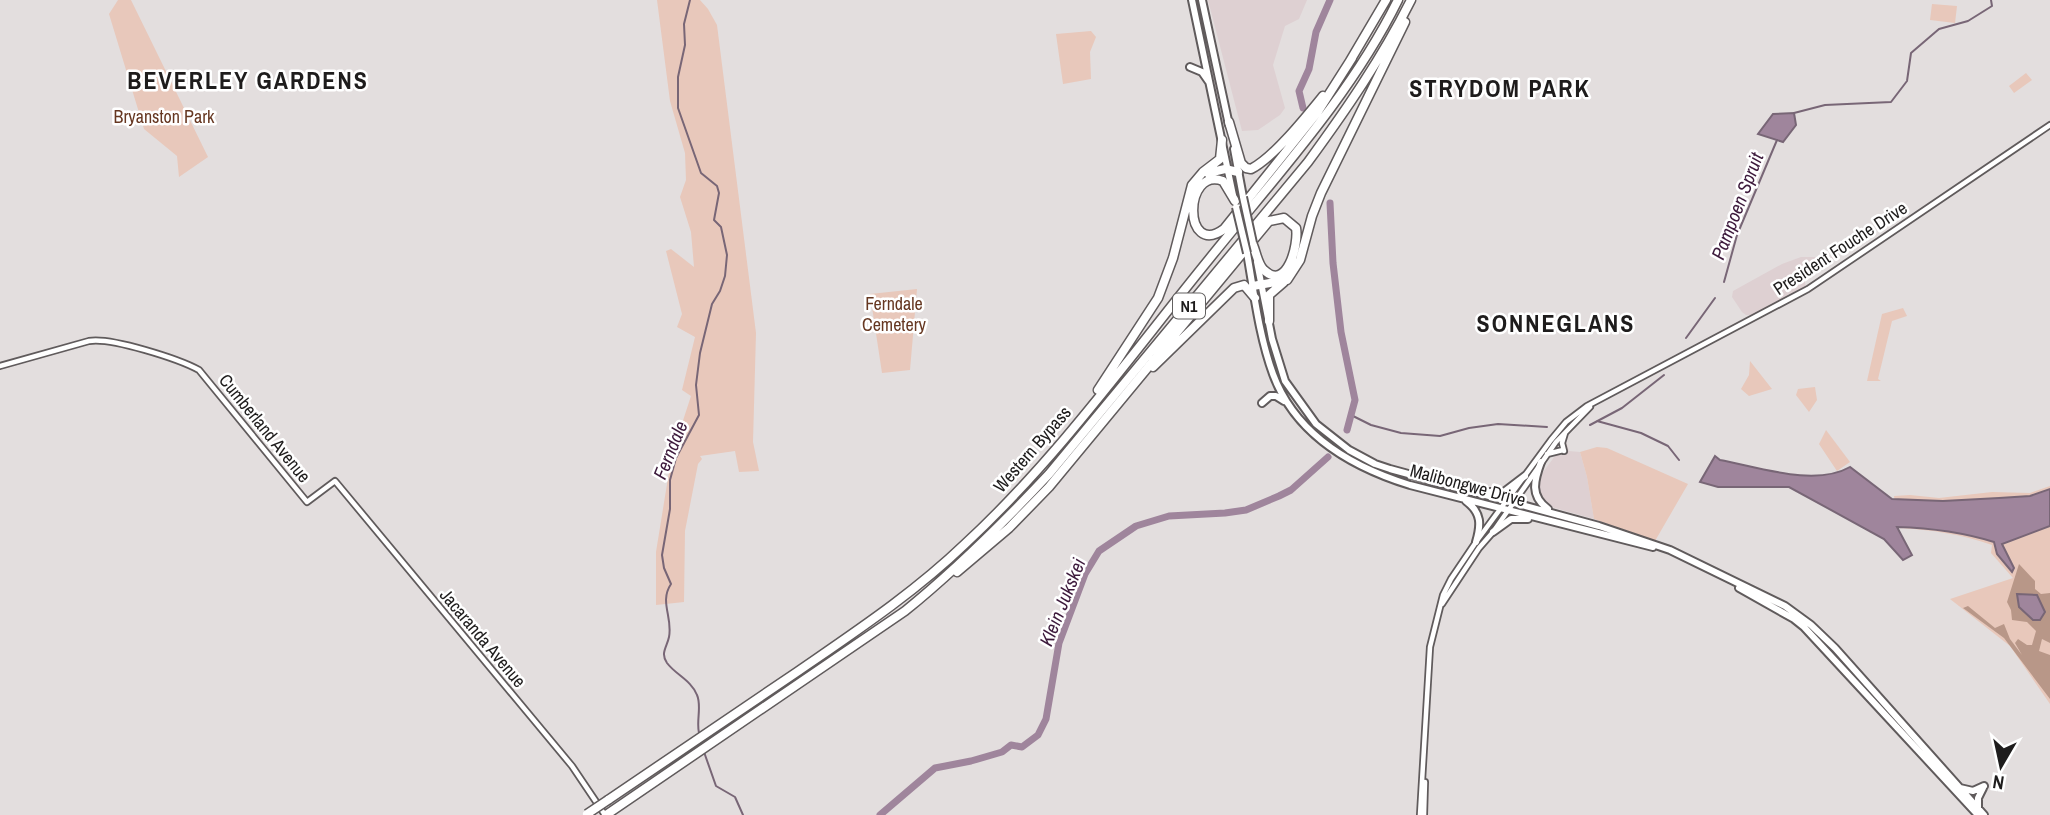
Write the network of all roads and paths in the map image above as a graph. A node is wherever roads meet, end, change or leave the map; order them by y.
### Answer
1 (1192, 0) edge
2 (1202, 0) edge
3 (1386, 0) edge
4 (1398, 0) edge
5 (1413, 0) edge
6 (1352, 58) junction
7 (1190, 67) dead end
8 (1211, 87) junction
9 (1229, 122) junction
10 (2050, 125) edge
11 (1222, 140) junction
12 (1228, 169) junction
13 (1238, 172) junction
14 (1199, 177) junction
15 (1238, 202) junction
16 (1253, 244) junction
17 (1287, 280) junction
18 (1257, 286) junction
19 (1255, 298) junction
20 (1269, 321) junction
21 (0, 366) edge
22 (1130, 391) junction
23 (1599, 400) junction
24 (1262, 403) dead end
25 (1293, 409) junction
26 (1081, 416) junction
27 (1567, 429) junction
28 (1547, 454) junction
29 (1541, 462) junction
30 (1525, 476) junction
31 (335, 481) joint
32 (1437, 482) junction
33 (1462, 499) junction
34 (1510, 501) junction
35 (1505, 509) junction
36 (1555, 513) junction
37 (1547, 522) junction
38 (1493, 532) junction
39 (1476, 542) junction
40 (934, 587) junction
41 (1439, 608) junction
42 (1958, 787) junction
43 (1978, 812) edge
44 (587, 815) edge
45 (606, 815) edge
46 (1422, 815) edge
47 (1984, 815) edge

1 - 8 main road, Malibongwe Drive
2 - 9 main road, Malibongwe Drive
3 - 6 highway
4 - 26 highway, Western Bypass / N1
5 - 17 highway
5 - 40 highway, Western Bypass / N1
6 - 9 highway
6 - 15 highway
7 - 8 main road
8 - 11 main road, Malibongwe Drive
9 - 13 main road, Malibongwe Drive
10 - 23 street, President Fouche Drive
11 - 12 main road, Malibongwe Drive
11 - 14 highway
12 - 13 highway
12 - 14 highway
12 - 15 main road, Malibongwe Drive
13 - 15 main road, Malibongwe Drive
14 - 26 highway
15 - 16 main road, Malibongwe Drive, bridge
15 - 18 main road, Malibongwe Drive, bridge
16 - 18 main road, Malibongwe Drive
16 - 22 highway
17 - 18 highway
17 - 20 highway
18 - 19 main road, Malibongwe Drive
18 - 20 main road, Malibongwe Drive
19 - 22 highway
19 - 25 main road, Malibongwe Drive
20 - 32 main road, Malibongwe Drive
21 - 31 street, Cumberland Avenue
22 - 40 highway
23 - 27 street, President Fouche Drive
23 - 30 street, President Fouche Drive
24 - 25 main road
25 - 33 main road, Malibongwe Drive
26 - 44 highway, Western Bypass / N1, bridge
27 - 28 street, President Fouche Drive
27 - 28 street
28 - 29 street, President Fouche Drive
29 - 34 street, President Fouche Drive
29 - 36 main road
30 - 32 main road
30 - 34 street, President Fouche Drive
31 - 45 street, Jacaranda Avenue
32 - 34 main road, Malibongwe Drive
33 - 35 main road, Malibongwe Drive
33 - 39 main road
34 - 35 street, President Fouche Drive
34 - 36 main road, Malibongwe Drive
35 - 37 main road, Malibongwe Drive
35 - 38 street, President Fouche Drive
35 - 39 street, President Fouche Drive
36 - 42 main road, Malibongwe Drive
37 - 38 main road
37 - 43 main road, Malibongwe Drive
38 - 41 street, President Fouche Drive
39 - 41 street, President Fouche Drive
40 - 45 highway, Western Bypass / N1
41 - 46 street, President Fouche Drive
42 - 43 main road, Malibongwe Drive
42 - 43 main road
43 - 47 main road, Malibongwe Drive

